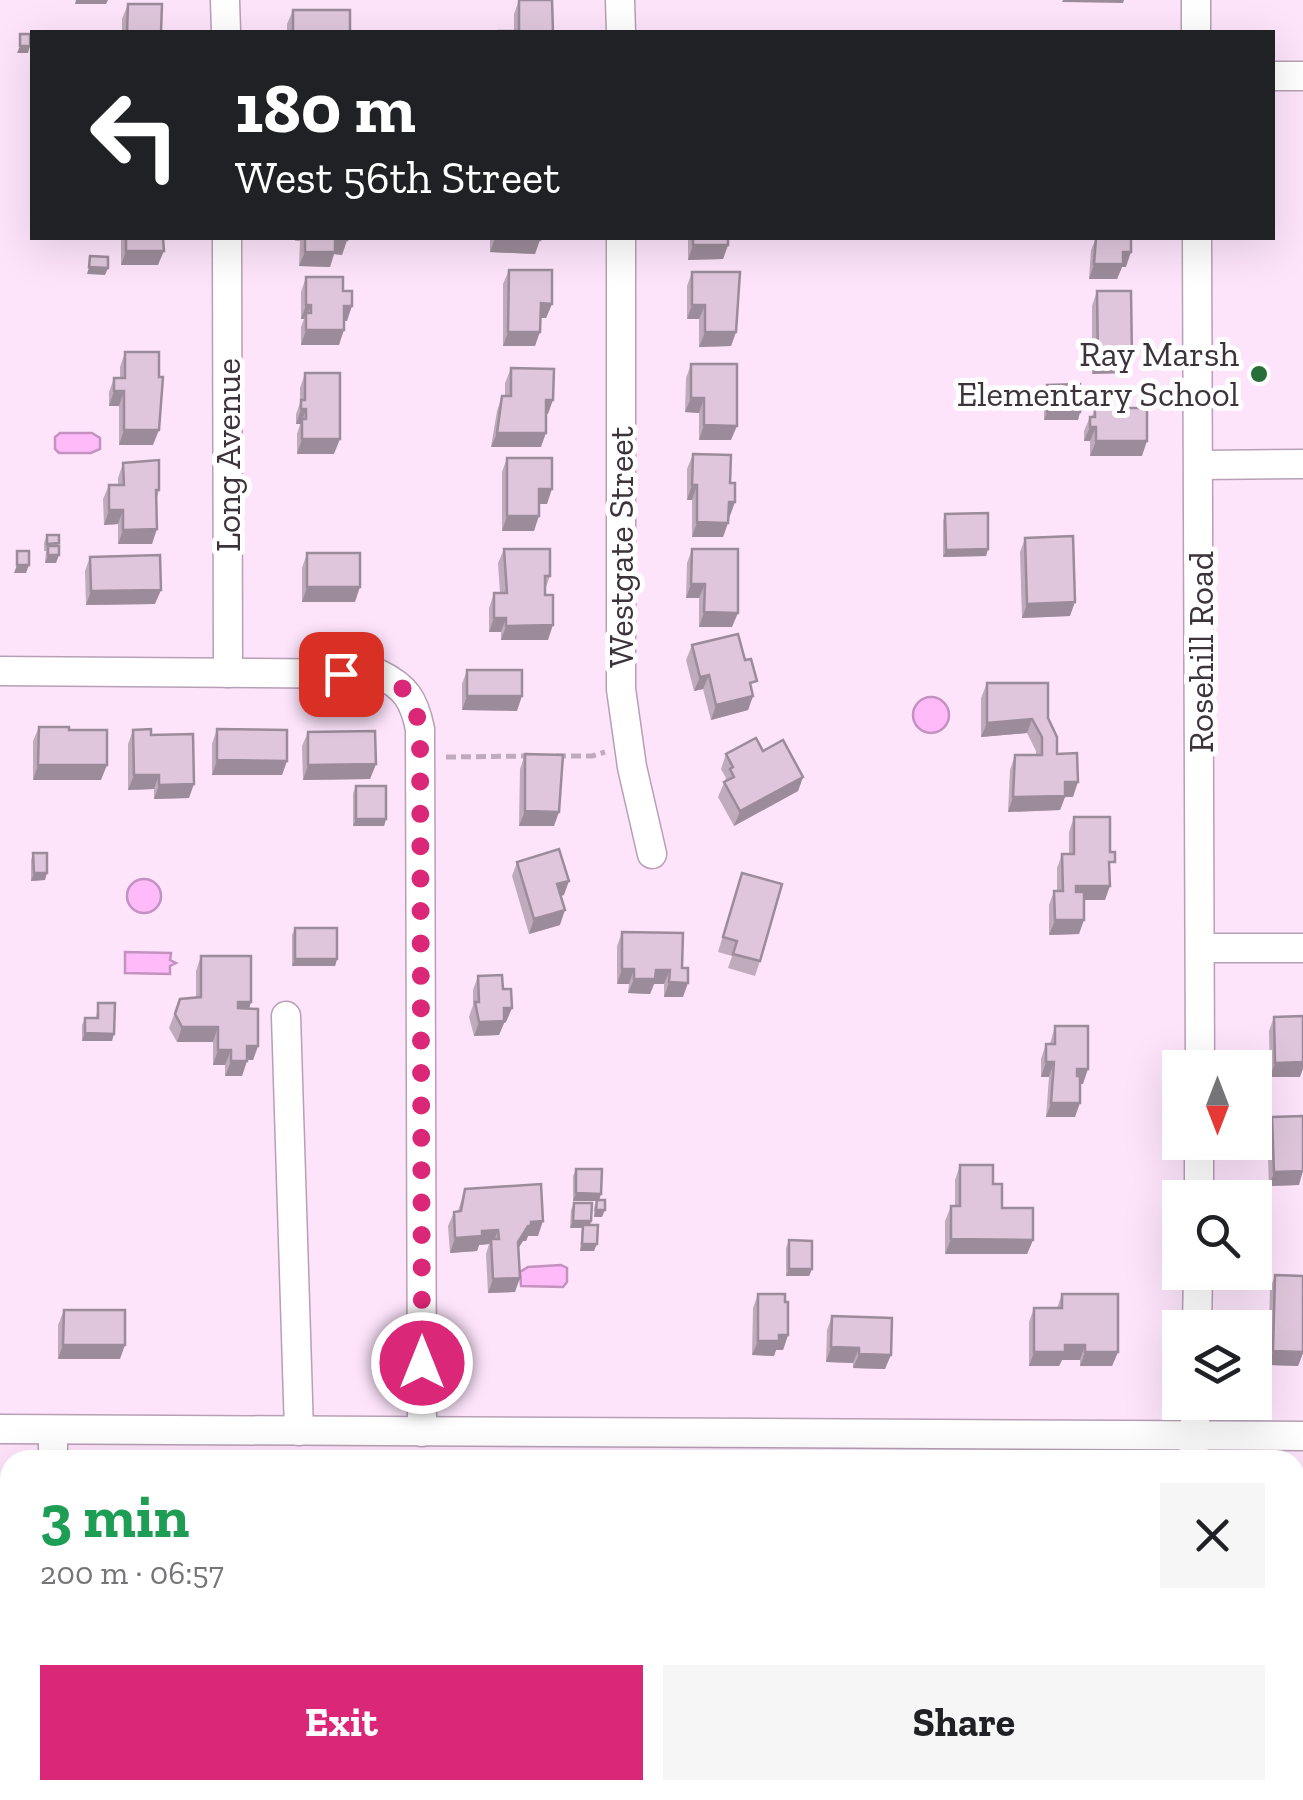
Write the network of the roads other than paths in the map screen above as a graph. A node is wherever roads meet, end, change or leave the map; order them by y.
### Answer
1 (225, 0) edge
2 (620, 0) edge
3 (1196, 0) edge
4 (226, 30) edge
5 (621, 30) edge
6 (1196, 30) edge
7 (1275, 76) edge
8 (1303, 76) edge
9 (227, 240) edge
10 (621, 240) edge
11 (1197, 240) edge
12 (1303, 464) edge
13 (1200, 465) junction
14 (0, 671) edge
15 (228, 672) junction
16 (652, 854) dead end
17 (1202, 948) junction
18 (1303, 948) edge
19 (286, 1016) dead end
20 (1200, 1050) edge
21 (1195, 1420) edge
22 (0, 1430) edge
23 (53, 1430) junction
24 (299, 1431) junction
25 (422, 1432) junction
26 (1303, 1436) edge
27 (663, 1447) edge
28 (1194, 1448) edge
29 (53, 1450) edge

1 - 4 street
2 - 5 street
3 - 6 street
7 - 8 street
9 - 15 street, Long Avenue
10 - 16 street, Westgate Street
11 - 13 street, Rosehill Road
12 - 13 street
13 - 17 street, Rosehill Road
14 - 15 street
15 - 25 street
17 - 18 street
17 - 20 street, Rosehill Road
19 - 24 street
21 - 28 street
22 - 23 street
23 - 24 street
23 - 29 street
24 - 25 street
25 - 27 street
26 - 28 street
27 - 28 street

